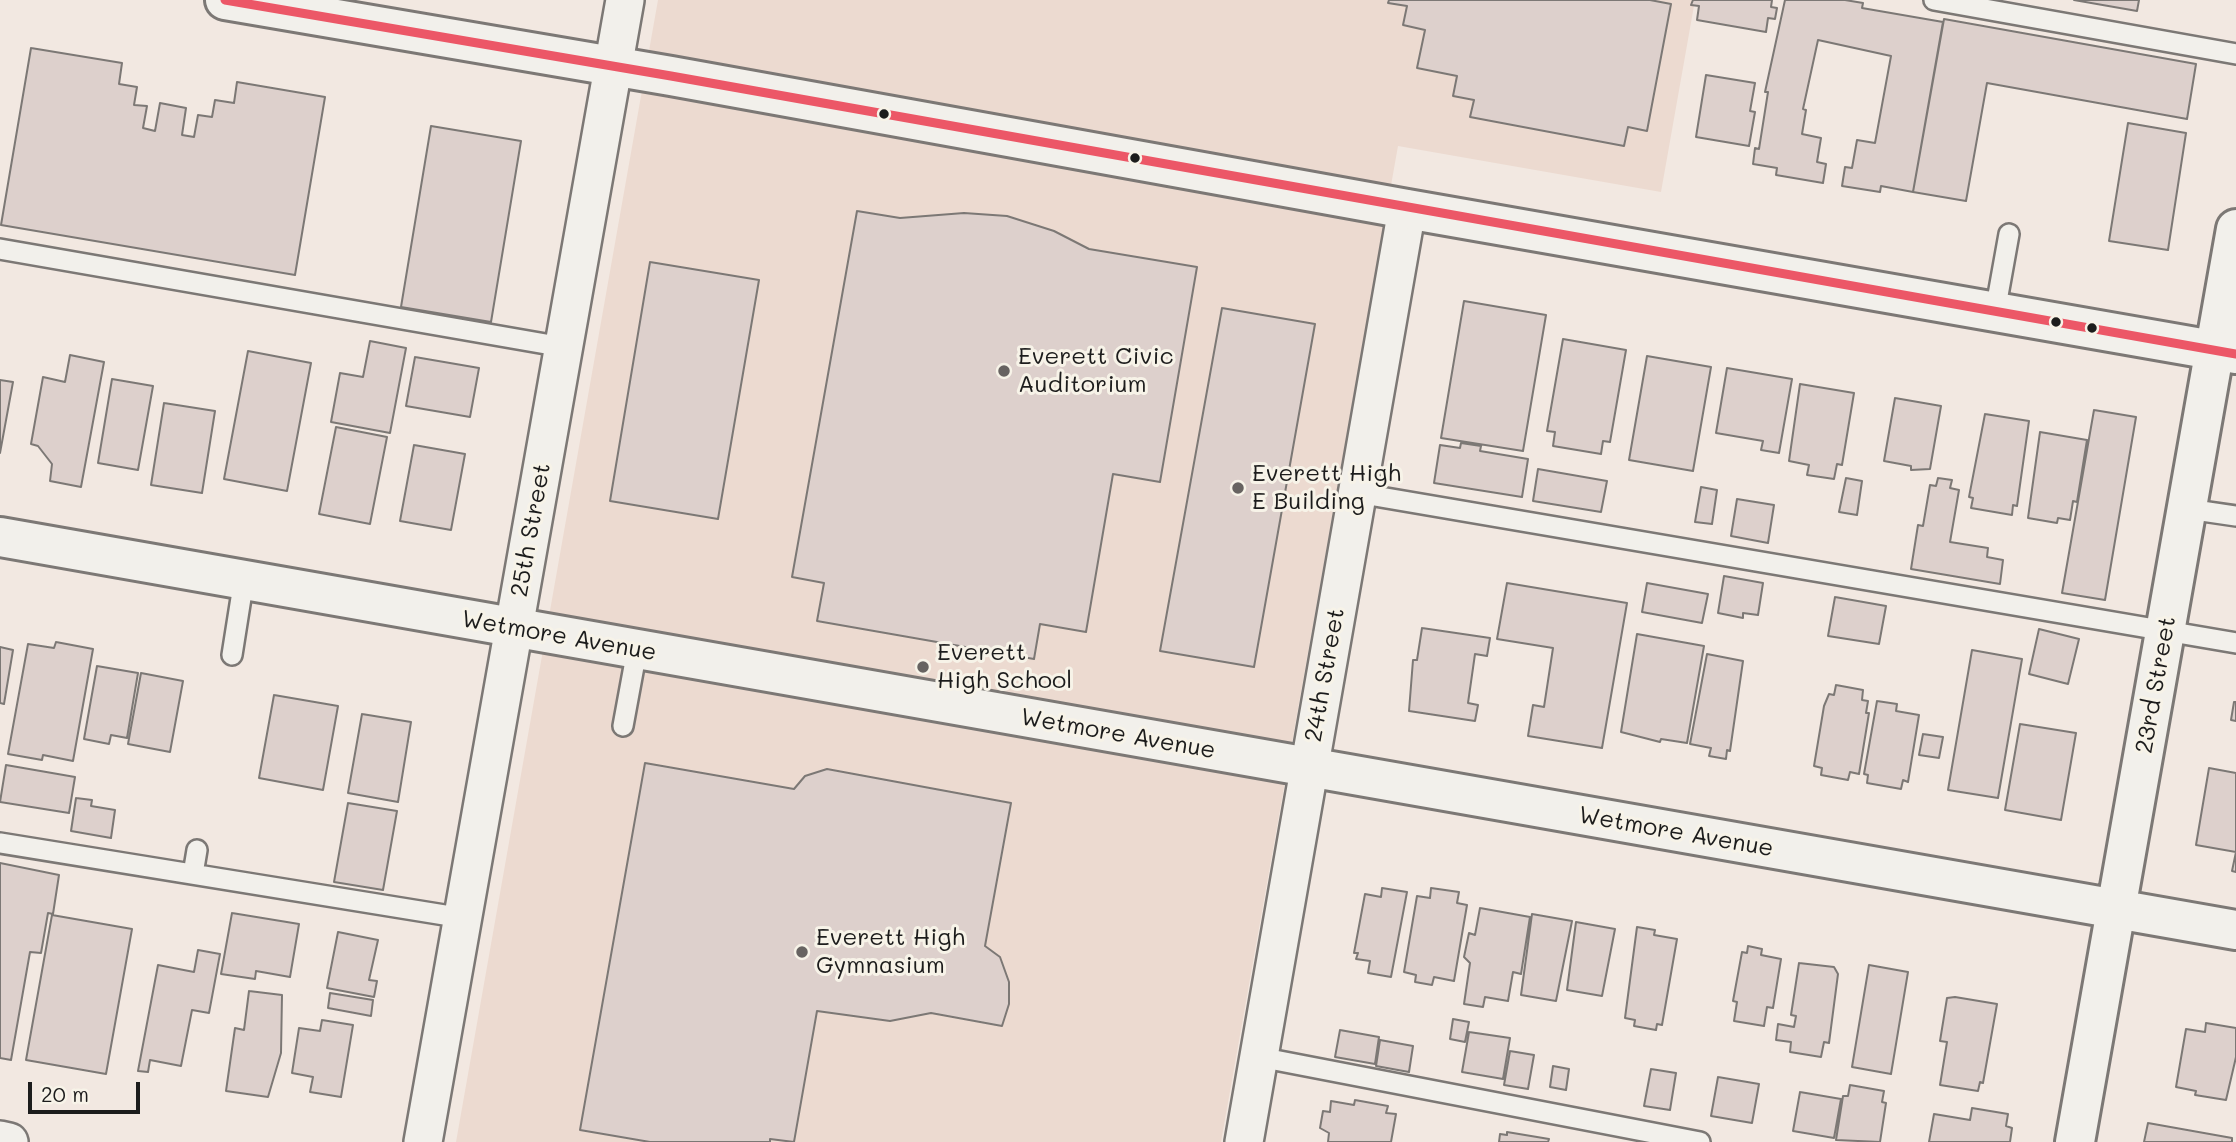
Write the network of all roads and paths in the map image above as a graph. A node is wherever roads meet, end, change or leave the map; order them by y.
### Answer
1 (225, 0) edge
2 (625, 0) edge
3 (1934, 0) edge
4 (2236, 54) edge
5 (613, 66) junction
6 (1407, 209) junction
7 (2236, 229) edge
8 (2009, 234) dead end
9 (0, 249) edge
10 (1994, 312) junction
11 (564, 347) junction
12 (2225, 352) edge
13 (1357, 493) junction
14 (2188, 509) junction
15 (2236, 516) edge
16 (0, 537) edge
17 (244, 579) junction
18 (513, 628) junction
19 (2165, 631) junction
20 (2236, 643) edge
21 (637, 650) junction
22 (232, 655) dead end
23 (623, 726) dead end
24 (1308, 768) junction
25 (0, 843) edge
26 (197, 850) dead end
27 (193, 874) junction
28 (2116, 909) junction
29 (463, 918) junction
30 (2236, 930) edge
31 (1259, 1057) junction
32 (0, 1140) edge
33 (9, 1142) edge
34 (424, 1142) edge
35 (1244, 1142) edge
36 (1700, 1142) edge
37 (2076, 1142) edge

1 - 5 street
2 - 5 street, 25th Street
3 - 4 lane
5 - 6 street
5 - 11 street, 25th Street
6 - 10 street
6 - 13 street, 24th Street
7 - 12 street, 23rd Street
8 - 10 lane
9 - 11 lane
10 - 12 street
11 - 18 street, 25th Street
12 - 14 street, 23rd Street
13 - 19 lane
13 - 24 street, 24th Street
14 - 15 lane
14 - 19 street, 23rd Street
16 - 17 street, Wetmore Avenue
17 - 18 street, Wetmore Avenue
17 - 22 lane
18 - 21 street, Wetmore Avenue
18 - 29 street, 25th Street
19 - 20 lane
19 - 28 street, 23rd Street
21 - 23 lane
21 - 24 street, Wetmore Avenue
24 - 28 street, Wetmore Avenue
24 - 31 street, 24th Street
25 - 27 lane
26 - 27 lane
27 - 29 lane
28 - 30 street, Wetmore Avenue
28 - 37 street, 23rd Street
29 - 34 street, 25th Street
31 - 35 street, 24th Street
31 - 36 lane
32 - 33 street

